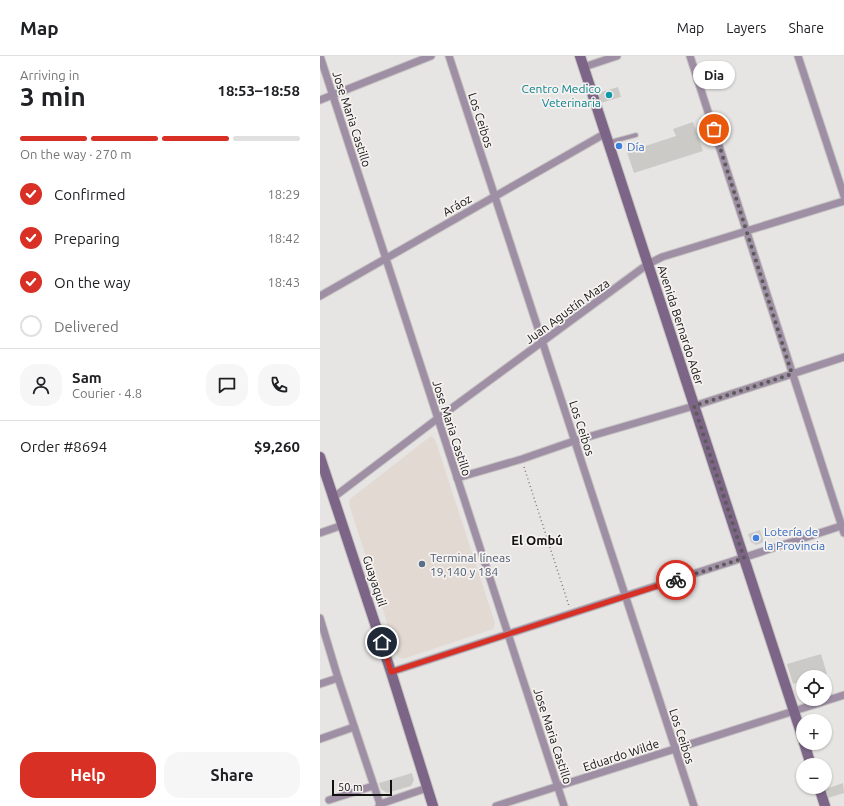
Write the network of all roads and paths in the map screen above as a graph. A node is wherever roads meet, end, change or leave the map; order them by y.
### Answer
1 (320, 56) edge
2 (431, 56) edge
3 (449, 56) edge
4 (580, 56) edge
5 (617, 56) edge
6 (690, 56) edge
7 (798, 56) edge
8 (584, 67) junction
9 (333, 95) junction
10 (320, 100) edge
11 (636, 135) dead end
12 (607, 138) junction
13 (844, 196) edge
14 (494, 197) junction
15 (844, 201) edge
16 (747, 231) junction
17 (386, 259) junction
18 (648, 264) junction
19 (320, 296) edge
20 (542, 343) junction
21 (844, 357) edge
22 (792, 374) junction
23 (694, 406) junction
24 (437, 418) junction
25 (574, 441) junction
26 (320, 457) edge
27 (522, 459) junction
28 (322, 469) edge
29 (457, 478) junction
30 (334, 497) junction
31 (343, 525) junction
32 (843, 528) edge
33 (320, 533) edge
34 (744, 558) junction
35 (625, 597) junction
36 (571, 614) junction
37 (321, 622) edge
38 (508, 635) junction
39 (391, 672) junction
40 (338, 678) junction
41 (320, 684) edge
42 (844, 695) edge
43 (794, 711) junction
44 (796, 717) edge
45 (354, 727) junction
46 (320, 739) edge
47 (675, 749) junction
48 (373, 786) junction
49 (558, 787) junction
50 (427, 788) junction
51 (821, 794) edge
52 (329, 800) dead end
53 (380, 805) edge
54 (433, 806) edge
55 (496, 806) edge
56 (564, 806) edge
57 (694, 806) edge
58 (825, 806) edge

1 - 9 street, Jose Maria Castillo
2 - 9 street
3 - 14 street, Los Ceibos
4 - 8 main road, Avenida Bernardo Ader
5 - 8 street
6 - 16 street
7 - 13 street
8 - 12 main road, Avenida Bernardo Ader
9 - 10 street
9 - 17 street, Jose Maria Castillo
11 - 12 lane
12 - 14 street, Aráoz
12 - 18 main road, Avenida Bernardo Ader
14 - 17 street, Aráoz
14 - 20 street, Los Ceibos
15 - 16 street, Juan Agustín Maza
16 - 18 street, Juan Agustín Maza
16 - 22 street
17 - 19 street, Aráoz
17 - 24 street, Jose Maria Castillo
18 - 20 street, Juan Agustín Maza
18 - 23 main road, Avenida Bernardo Ader
20 - 24 street, Juan Agustín Maza
20 - 25 street, Los Ceibos
21 - 22 street
22 - 23 street
22 - 32 street
23 - 25 street
23 - 34 main road, Avenida Bernardo Ader
24 - 29 street, Jose Maria Castillo
24 - 30 street, Juan Agustín Maza
25 - 27 street
25 - 35 street, Los Ceibos
26 - 28 main road, Guayaquil
27 - 29 street
27 - 36 path
28 - 30 main road, Guayaquil
29 - 38 street, Jose Maria Castillo
30 - 31 main road, Guayaquil
31 - 33 street
31 - 39 main road, Guayaquil
32 - 34 street
34 - 35 street
34 - 43 main road, Avenida Bernardo Ader
35 - 36 street
35 - 47 street, Los Ceibos
36 - 38 street
37 - 40 street
38 - 39 street
38 - 49 street, Jose Maria Castillo
39 - 50 main road, Guayaquil
40 - 41 street
40 - 45 street
42 - 43 street, Eduardo Wilde
43 - 44 main road, Avenida Bernardo Ader
43 - 47 street, Eduardo Wilde
45 - 46 street
45 - 48 street
47 - 49 street, Eduardo Wilde
47 - 57 street, Los Ceibos
48 - 52 street
48 - 53 street
49 - 55 street, Eduardo Wilde
49 - 56 street, Jose Maria Castillo
50 - 53 street
50 - 54 main road, Guayaquil
51 - 58 main road

